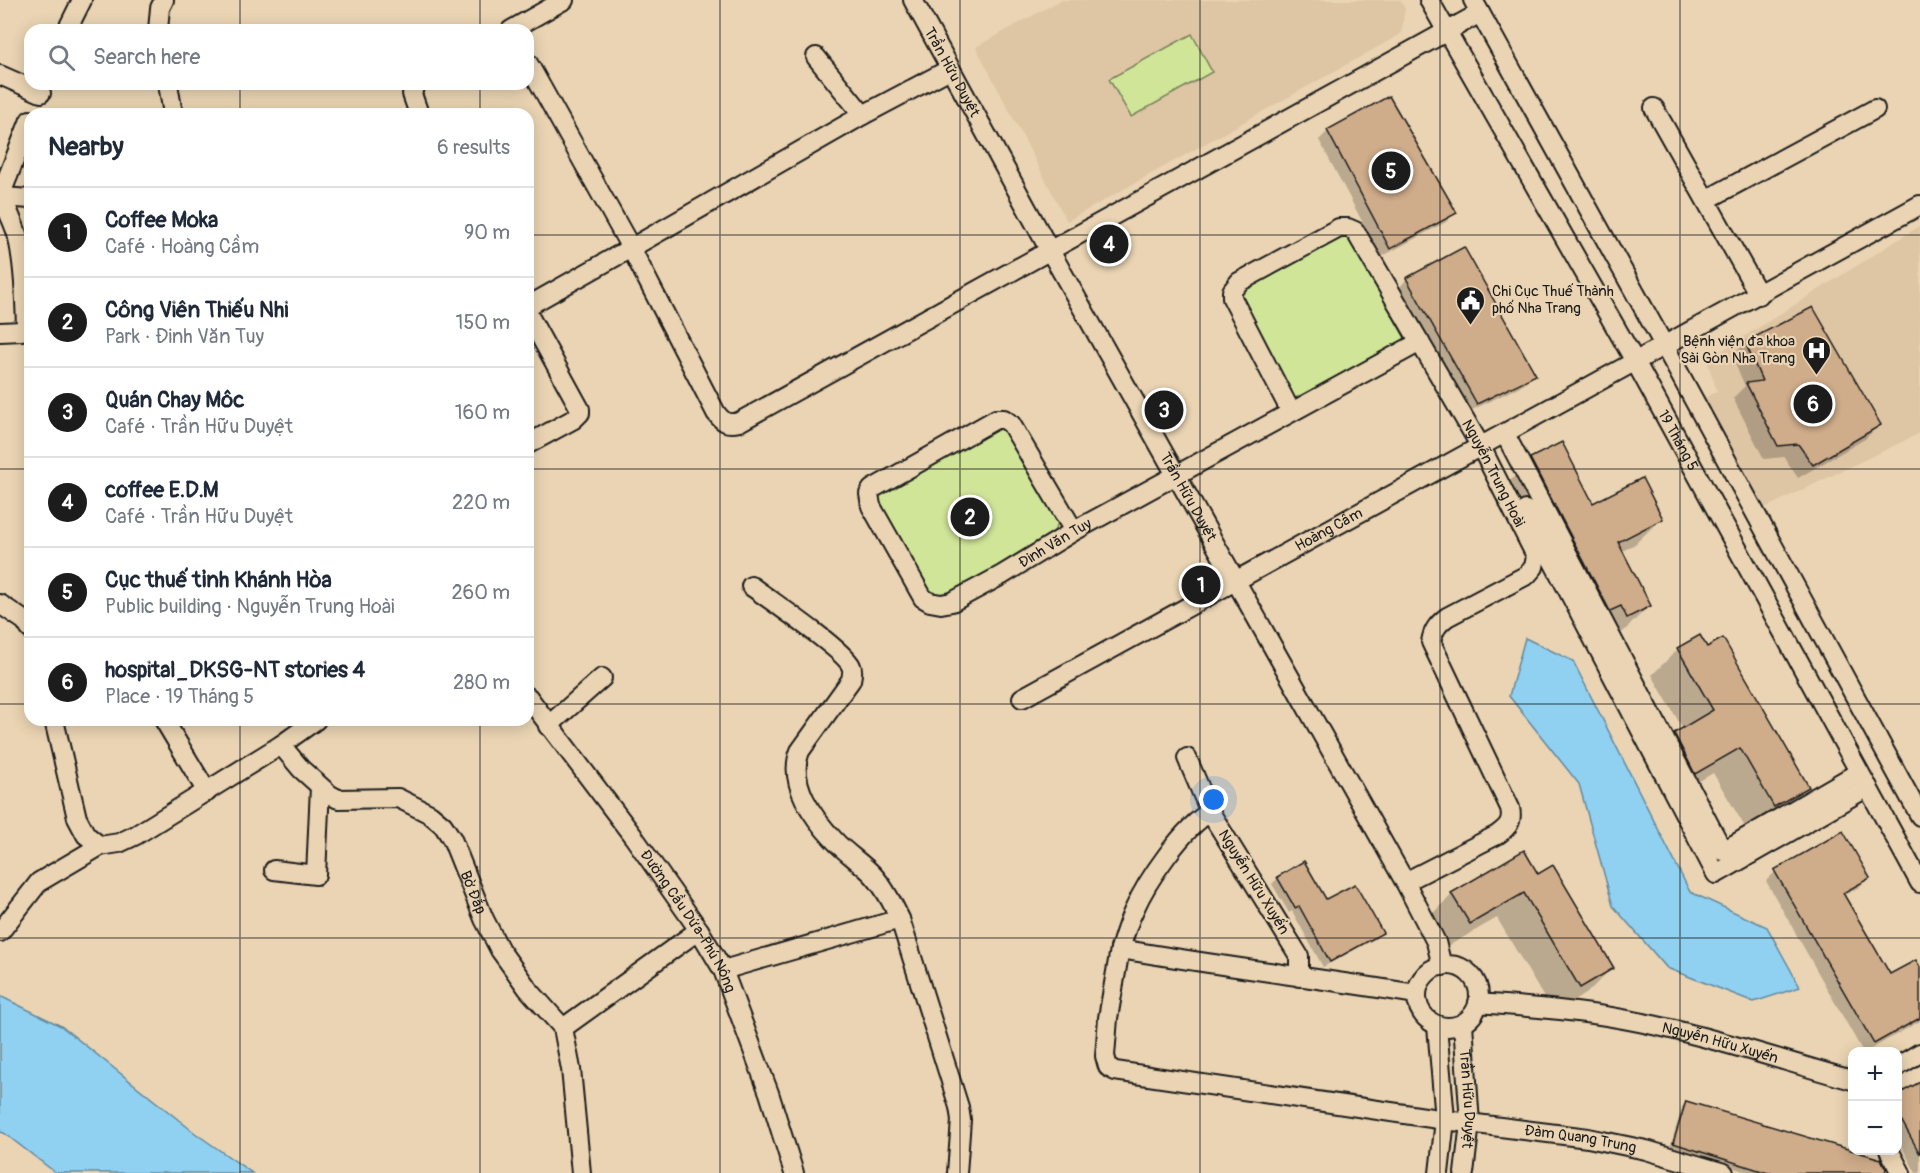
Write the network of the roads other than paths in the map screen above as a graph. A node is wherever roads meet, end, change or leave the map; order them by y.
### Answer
1 (82, 0) edge
2 (164, 0) edge
3 (564, 0) edge
4 (913, 0) edge
5 (1429, 0) edge
6 (1476, 7) edge
7 (70, 24) edge
8 (159, 24) edge
9 (522, 24) edge
10 (1446, 33) junction
11 (816, 57) dead end
12 (950, 69) junction
13 (534, 74) edge
14 (0, 75) edge
15 (24, 83) edge
16 (43, 90) edge
17 (169, 90) edge
18 (413, 90) edge
19 (35, 108) edge
20 (172, 108) edge
21 (417, 108) edge
22 (1654, 108) dead end
23 (1875, 109) dead end
24 (863, 115) junction
25 (24, 135) edge
26 (3, 197) junction
27 (24, 199) edge
28 (1706, 200) junction
29 (1920, 205) edge
30 (632, 248) junction
31 (1049, 249) junction
32 (24, 290) edge
33 (1759, 295) junction
34 (534, 303) edge
35 (534, 325) edge
36 (24, 330) edge
37 (0, 332) edge
38 (1420, 342) junction
39 (1665, 347) junction
40 (1636, 363) junction
41 (1291, 411) junction
42 (534, 441) edge
43 (1492, 441) junction
44 (1177, 476) junction
45 (1074, 531) junction
46 (1236, 579) junction
47 (751, 586) dead end
48 (0, 604) edge
49 (24, 620) edge
50 (602, 678) dead end
51 (1022, 698) dead end
52 (534, 706) edge
53 (55, 726) edge
54 (168, 726) edge
55 (308, 726) edge
56 (548, 726) junction
57 (281, 745) junction
58 (1187, 758) dead end
59 (1864, 780) junction
60 (320, 787) junction
61 (207, 792) junction
62 (1210, 812) junction
63 (1920, 815) edge
64 (1890, 829) junction
65 (100, 846) junction
66 (274, 870) dead end
67 (1405, 882) junction
68 (1920, 883) edge
69 (900, 919) junction
70 (699, 930) junction
71 (0, 932) edge
72 (1120, 949) junction
73 (1442, 966) junction
74 (723, 970) junction
75 (1299, 977) junction
76 (1416, 994) junction
77 (1478, 1003) junction
78 (1463, 1024) junction
79 (1437, 1026) junction
80 (563, 1028) junction
81 (1920, 1053) edge
82 (1920, 1062) edge
83 (1902, 1064) edge
84 (1902, 1073) edge
85 (1848, 1079) edge
86 (1445, 1119) junction
87 (1470, 1123) junction
88 (1892, 1155) edge
89 (581, 1173) edge
90 (794, 1173) edge
91 (957, 1173) edge
92 (1439, 1173) edge
93 (1464, 1173) edge
94 (1724, 1173) edge
95 (1901, 1173) edge

1 - 7 street
2 - 8 street
3 - 9 street
4 - 12 street, Trần Hữu Duyệt
5 - 10 street, 19 Tháng 5
6 - 10 street
6 - 39 street
10 - 31 street
10 - 40 street, 19 Tháng 5
11 - 24 street
12 - 24 street
12 - 31 street, Trần Hữu Duyệt
13 - 30 street
14 - 15 street
16 - 19 street
17 - 20 street
18 - 21 street
22 - 28 street
23 - 28 street
24 - 30 street
25 - 26 street
26 - 27 street
26 - 32 street
28 - 33 street
29 - 33 street, Hoàng Cầm
30 - 31 street
30 - 34 street
31 - 44 street, Trần Hữu Duyệt
33 - 39 street, Hoàng Cầm
35 - 42 street
36 - 37 street
38 - 41 street, Đinh Văn Tuy
38 - 41 street, Nguyễn Trung Hoài
38 - 43 street, Nguyễn Trung Hoài
39 - 40 street, Hoàng Cầm
39 - 63 street
40 - 43 street, Hoàng Cầm
40 - 59 street, 19 Tháng 5
41 - 44 street, Đinh Văn Tuy
43 - 46 street, Hoàng Cầm
43 - 59 street
43 - 67 street, Nguyễn Trung Hoài
44 - 45 street, Đinh Văn Tuy
44 - 46 street, Trần Hữu Duyệt
45 - 45 street, Đinh Văn Tuy
46 - 51 street, Hoàng Cầm
46 - 67 street, Trần Hữu Duyệt
47 - 69 street
48 - 49 street
50 - 56 street
52 - 56 street, Đường Cầu Dứa-Phú Nông
53 - 65 street
54 - 61 street
55 - 57 street
56 - 70 street, Đường Cầu Dứa-Phú Nông
57 - 60 street, Bờ Đắp
57 - 61 street
58 - 62 street, Nguyễn Hữu Xuyến
59 - 64 street, 19 Tháng 5
60 - 66 street
60 - 80 street, Bờ Đắp
61 - 65 street
62 - 72 street
62 - 75 street, Nguyễn Hữu Xuyến
63 - 64 street
64 - 68 street, 19 Tháng 5
65 - 71 street
67 - 73 street, Trần Hữu Duyệt
69 - 74 street
69 - 91 street
70 - 74 street, Đường Cầu Dứa-Phú Nông
70 - 80 street
72 - 75 street
72 - 86 street, Đàm Quang Trung
73 - 76 street
73 - 77 street
74 - 90 street, Đường Cầu Dứa-Phú Nông
75 - 76 street
76 - 79 street
77 - 78 street
77 - 85 street, Nguyễn Hữu Xuyến
78 - 79 street
78 - 87 street, Trần Hữu Duyệt
79 - 86 street, Trần Hữu Duyệt
80 - 89 street
81 - 83 street
82 - 84 street
86 - 87 street, Đàm Quang Trung
86 - 92 street, Trần Hữu Duyệt
87 - 93 street, Trần Hữu Duyệt
87 - 94 street, Đàm Quang Trung
88 - 95 street

